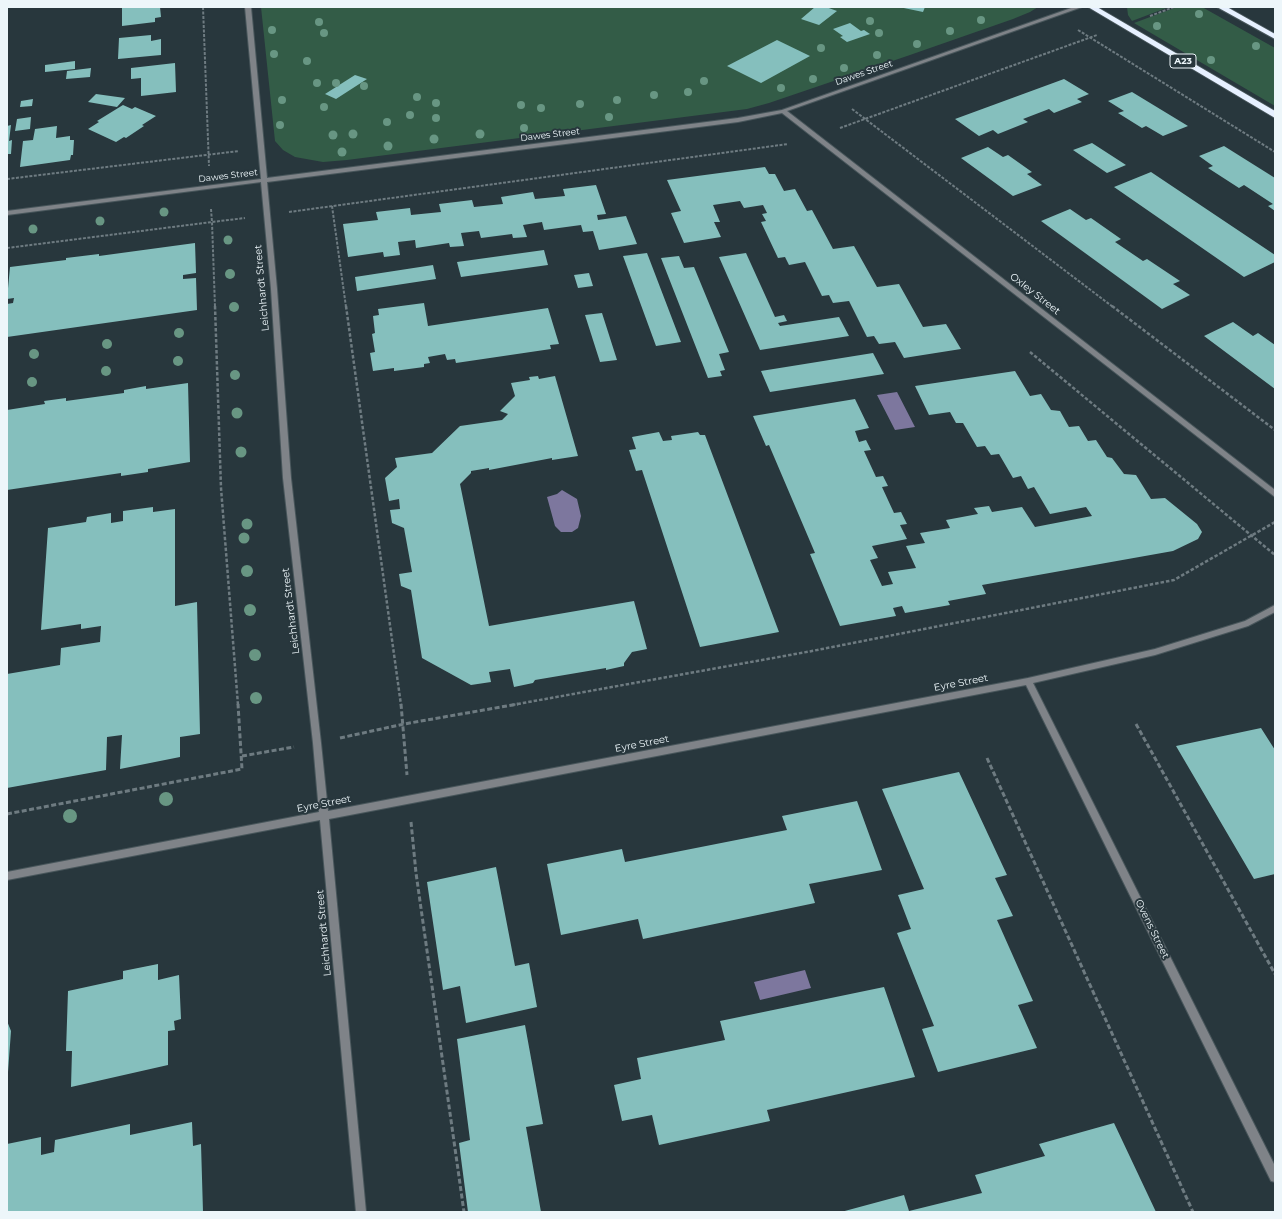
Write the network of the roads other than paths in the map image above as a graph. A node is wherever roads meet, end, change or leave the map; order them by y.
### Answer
1 (248, 7) edge
2 (1079, 7) edge
3 (1092, 7) edge
4 (1221, 7) edge
5 (1275, 37) edge
6 (783, 111) junction
7 (1275, 115) edge
8 (264, 180) junction
9 (7, 213) edge
10 (1275, 494) edge
11 (1275, 608) edge
12 (1028, 681) junction
13 (324, 815) junction
14 (7, 876) edge
15 (1275, 1177) edge
16 (361, 1212) edge

1 - 8 street, Leichhardt Street
2 - 6 street, Dawes Street
3 - 7 highway, A23
4 - 5 highway
6 - 8 street, Dawes Street
6 - 10 street, Oxley Street
8 - 9 street, Dawes Street
8 - 13 street, Leichhardt Street
11 - 12 street, Eyre Street
12 - 13 street, Eyre Street
12 - 15 street, Ovens Street
13 - 14 street, Eyre Street
13 - 16 street, Leichhardt Street

